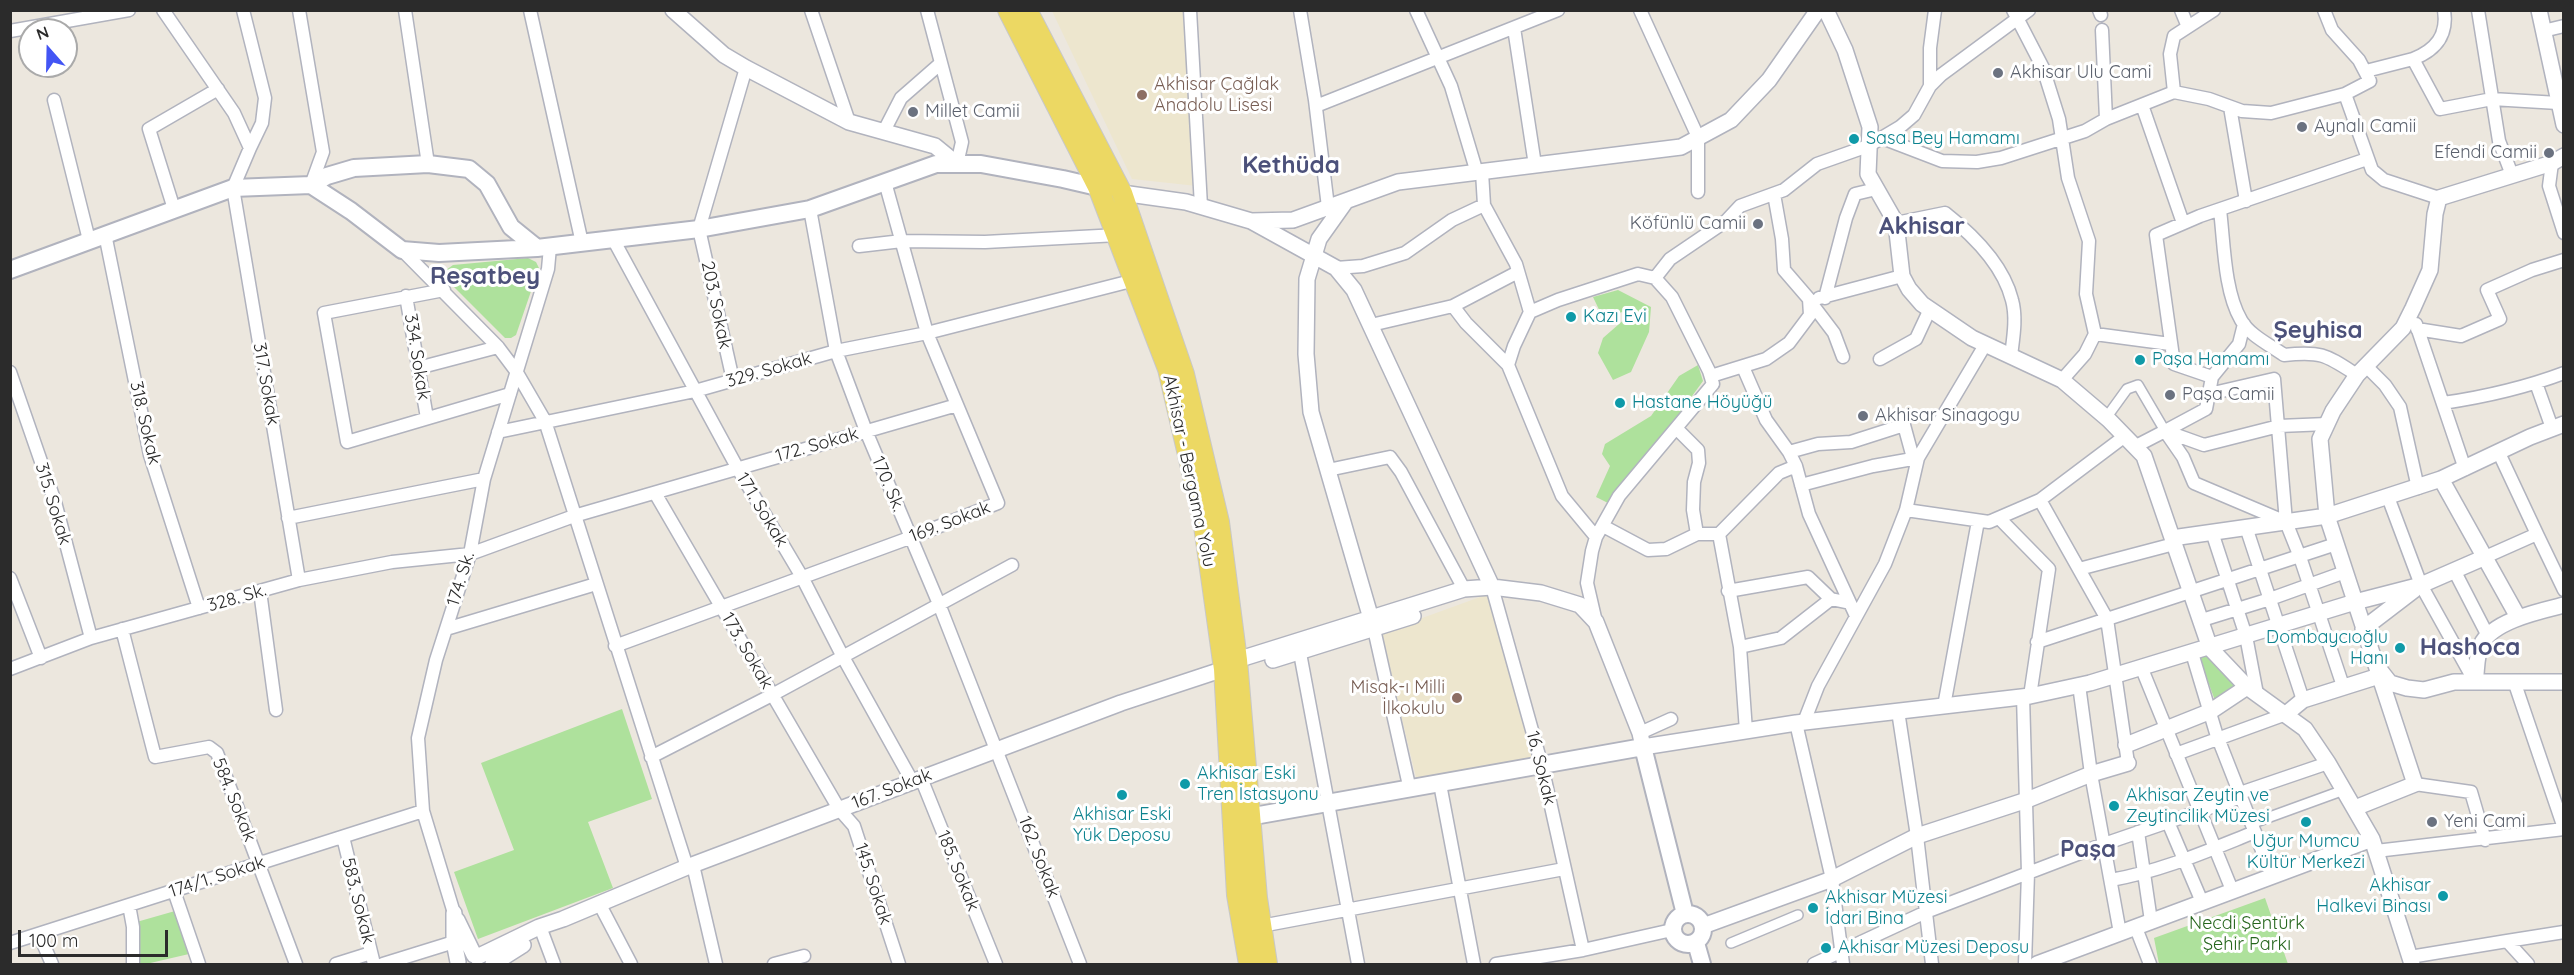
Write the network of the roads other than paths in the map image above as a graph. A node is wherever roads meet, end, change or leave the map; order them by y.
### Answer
1 (129, 10) edge
2 (163, 10) edge
3 (243, 10) edge
4 (298, 10) edge
5 (405, 10) edge
6 (530, 10) edge
7 (811, 10) edge
8 (927, 10) edge
9 (1008, 10) edge
10 (1027, 10) edge
11 (1190, 10) edge
12 (1300, 10) edge
13 (1416, 10) edge
14 (1558, 10) edge
15 (1640, 10) edge
16 (1818, 10) edge
17 (1826, 10) edge
18 (1935, 10) edge
19 (2030, 10) edge
20 (2181, 10) edge
21 (2214, 10) edge
22 (2324, 10) edge
23 (2444, 10) edge
24 (2478, 10) edge
25 (2539, 10) edge
26 (674, 11) edge
27 (2015, 14) edge
28 (2564, 26) edge
29 (2188, 27) junction
30 (1514, 28) junction
31 (2102, 30) dead end
32 (10, 31) edge
33 (2543, 31) junction
34 (1440, 58) junction
35 (2413, 59) junction
36 (941, 63) junction
37 (746, 68) junction
38 (2366, 71) junction
39 (1930, 86) junction
40 (218, 89) junction
41 (2174, 92) junction
42 (2345, 94) junction
43 (2492, 99) junction
44 (54, 100) dead end
45 (2558, 103) junction
46 (2142, 105) junction
47 (1316, 106) junction
48 (2230, 107) junction
49 (2106, 119) junction
50 (849, 122) junction
51 (2564, 124) edge
52 (884, 131) junction
53 (1698, 137) junction
54 (1882, 138) junction
55 (2061, 138) junction
56 (1868, 146) junction
57 (250, 148) junction
58 (2367, 159) junction
59 (2558, 159) edge
60 (428, 164) junction
61 (957, 164) junction
62 (1535, 165) junction
63 (1479, 173) junction
64 (2512, 175) junction
65 (885, 182) junction
66 (311, 185) junction
67 (1098, 187) junction
68 (232, 188) junction
69 (1876, 189) junction
70 (1698, 192) dead end
71 (1122, 193) junction
72 (1774, 194) junction
73 (2439, 198) junction
74 (1346, 201) junction
75 (2246, 201) junction
76 (1484, 205) junction
77 (1201, 206) junction
78 (1328, 207) junction
79 (810, 208) junction
80 (174, 209) junction
81 (2220, 210) junction
82 (1251, 221) junction
83 (1896, 223) junction
84 (2183, 223) junction
85 (699, 229) junction
86 (2564, 233) edge
87 (105, 234) junction
88 (1118, 235) junction
89 (613, 239) junction
90 (89, 240) junction
91 (902, 241) junction
92 (582, 243) junction
93 (859, 246) dead end
94 (544, 248) junction
95 (402, 250) junction
96 (1313, 257) junction
97 (2564, 260) edge
98 (11, 268) edge
99 (1336, 268) junction
100 (1518, 272) junction
101 (1902, 276) junction
102 (1655, 278) junction
103 (1135, 280) junction
104 (444, 290) junction
105 (406, 296) junction
106 (1825, 298) junction
107 (1809, 299) junction
108 (1454, 306) junction
109 (2413, 308) junction
110 (1930, 309) junction
111 (1530, 312) junction
112 (2244, 324) junction
113 (1371, 325) junction
114 (2417, 328) junction
115 (927, 333) junction
116 (2095, 334) junction
117 (2170, 344) junction
118 (1985, 345) junction
119 (498, 347) junction
120 (836, 351) junction
121 (2011, 356) junction
122 (1843, 357) dead end
123 (1880, 359) dead end
124 (1508, 365) junction
125 (418, 368) junction
126 (1743, 368) junction
127 (2362, 370) junction
128 (516, 371) junction
129 (10, 372) edge
130 (2564, 373) edge
131 (1711, 376) junction
132 (2212, 377) junction
133 (733, 380) junction
134 (2062, 380) junction
135 (2536, 383) junction
136 (695, 391) junction
137 (510, 394) junction
138 (2209, 394) junction
139 (2443, 403) junction
140 (957, 405) junction
141 (427, 418) junction
142 (2106, 418) junction
143 (545, 421) junction
144 (2327, 424) junction
145 (2279, 426) junction
146 (2558, 426) edge
147 (1677, 429) junction
148 (866, 431) junction
149 (2165, 431) junction
150 (498, 432) junction
151 (2131, 441) junction
152 (1790, 452) junction
153 (2499, 453) junction
154 (1915, 458) junction
155 (1796, 466) junction
156 (738, 469) junction
157 (2465, 469) junction
158 (1328, 470) junction
159 (484, 479) junction
160 (2440, 480) junction
161 (1801, 485) junction
162 (2418, 488) junction
163 (656, 493) junction
164 (2388, 497) junction
165 (2040, 500) junction
166 (1906, 510) junction
167 (574, 516) junction
168 (2327, 516) junction
169 (288, 518) junction
170 (1999, 518) junction
171 (1978, 521) junction
172 (2286, 522) junction
173 (2246, 527) junction
174 (1600, 531) junction
175 (2212, 532) junction
176 (1697, 534) junction
177 (1719, 534) junction
178 (2537, 534) junction
179 (912, 537) junction
180 (2173, 541) junction
181 (2336, 544) junction
182 (470, 554) junction
183 (2300, 556) junction
184 (2483, 558) junction
185 (1012, 565) dead end
186 (2261, 568) junction
187 (2079, 569) junction
188 (2345, 572) junction
189 (2455, 572) junction
190 (802, 577) junction
191 (10, 578) edge
192 (299, 580) junction
193 (2229, 580) junction
194 (596, 584) junction
195 (2309, 585) junction
196 (2421, 585) junction
197 (1492, 587) junction
198 (1464, 588) junction
199 (2564, 590) edge
200 (260, 591) junction
201 (1728, 591) junction
202 (2191, 592) junction
203 (1831, 599) junction
204 (2270, 599) junction
205 (2355, 602) junction
206 (1850, 603) junction
207 (939, 604) junction
208 (2564, 605) edge
209 (721, 607) junction
210 (199, 608) junction
211 (2238, 609) junction
212 (2318, 613) junction
213 (1856, 616) junction
214 (2518, 617) junction
215 (2107, 619) junction
216 (2202, 620) junction
217 (1596, 622) junction
218 (1373, 624) junction
219 (2278, 626) junction
220 (122, 629) junction
221 (446, 629) junction
222 (2363, 629) junction
223 (2246, 636) junction
224 (2488, 636) junction
225 (91, 638) junction
226 (2037, 642) junction
227 (615, 646) junction
228 (1740, 647) junction
229 (2210, 648) junction
230 (1300, 653) junction
231 (2192, 653) junction
232 (843, 657) junction
233 (40, 658) junction
234 (1233, 666) junction
235 (10, 669) edge
236 (2142, 669) junction
237 (2377, 671) junction
238 (2117, 676) junction
239 (2514, 681) junction
240 (2475, 682) junction
241 (2564, 682) edge
242 (2079, 685) junction
243 (2343, 686) junction
244 (2252, 690) junction
245 (772, 695) junction
246 (2027, 696) junction
247 (2303, 700) junction
248 (1944, 706) junction
249 (276, 710) dead end
250 (1898, 711) junction
251 (2211, 711) junction
252 (2286, 714) junction
253 (1671, 719) dead end
254 (1800, 723) junction
255 (2166, 730) junction
256 (1746, 731) junction
257 (2218, 738) junction
258 (1641, 740) junction
259 (2126, 745) junction
260 (997, 750) junction
261 (2176, 754) junction
262 (651, 757) junction
263 (2128, 763) joint
264 (2328, 763) junction
265 (1542, 766) junction
266 (2091, 774) junction
267 (916, 779) junction
268 (2415, 783) junction
269 (1440, 784) junction
270 (1410, 789) junction
271 (2344, 790) junction
272 (2240, 795) junction
273 (2027, 800) junction
274 (1329, 804) junction
275 (2355, 807) junction
276 (839, 809) junction
277 (423, 811) junction
278 (2200, 811) junction
279 (1241, 819) junction
280 (2168, 822) junction
281 (2255, 827) junction
282 (2564, 828) edge
283 (2138, 832) junction
284 (1917, 836) junction
285 (343, 837) junction
286 (2485, 840) junction
287 (2104, 844) junction
288 (2374, 845) junction
289 (2215, 848) junction
290 (2185, 861) junction
291 (259, 864) junction
292 (690, 866) junction
293 (1564, 868) junction
294 (2028, 873) junction
295 (2145, 874) junction
296 (2272, 876) junction
297 (1832, 879) junction
298 (2111, 880) junction
299 (1459, 888) junction
300 (2232, 890) junction
301 (174, 891) junction
302 (2202, 902) junction
303 (599, 903) junction
304 (129, 905) junction
305 (1348, 909) junction
306 (1926, 912) junction
307 (454, 913) junction
308 (1685, 914) junction
309 (1798, 915) dead end
310 (1762, 917) dead end
311 (563, 919) junction
312 (2151, 921) junction
313 (1261, 926) junction
314 (1703, 926) junction
315 (1766, 928) junction
316 (2136, 928) junction
317 (1672, 930) junction
318 (542, 932) junction
319 (2564, 932) edge
320 (2120, 933) junction
321 (39, 934) junction
322 (2506, 941) junction
323 (454, 942) junction
324 (10, 943) edge
325 (1695, 943) junction
326 (1731, 943) dead end
327 (1584, 950) junction
328 (804, 956) dead end
329 (373, 959) edge
330 (477, 959) edge
331 (1842, 959) edge
332 (2411, 961) edge
333 (458, 963) edge
334 (52, 964) edge
335 (133, 964) edge
336 (199, 964) edge
337 (296, 964) edge
338 (336, 964) edge
339 (382, 964) edge
340 (493, 964) edge
341 (554, 964) edge
342 (631, 964) edge
343 (716, 964) edge
344 (774, 964) edge
345 (898, 964) edge
346 (996, 964) edge
347 (1080, 964) edge
348 (1249, 964) edge
349 (1267, 964) edge
350 (1358, 964) edge
351 (1474, 964) edge
352 (1496, 964) edge
353 (1702, 964) edge
354 (1814, 964) edge
355 (1932, 964) edge
356 (2025, 964) edge
357 (2037, 964) edge
358 (2150, 964) edge
359 (2528, 964) edge

1 - 32 street
2 - 40 street
3 - 57 street
4 - 66 street
5 - 60 street
6 - 92 street
7 - 50 street
8 - 36 street
9 - 67 main road, Akhisar - Bergama Yolu
10 - 71 main road, Akhisar - Bergama Yolu
11 - 77 street
12 - 47 street
13 - 34 street
14 - 30 street
15 - 53 street
16 - 53 street
17 - 56 street
18 - 39 street
19 - 27 street
20 - 29 street
21 - 29 street
22 - 38 street
23 - 35 street
24 - 43 street
25 - 33 street
26 - 37 street
27 - 39 street
27 - 55 street
28 - 33 street
29 - 41 street
30 - 34 street
30 - 62 street
31 - 49 street
33 - 45 street
34 - 47 street
34 - 63 street
35 - 38 street
35 - 43 street
36 - 52 street
36 - 61 street
37 - 50 street
37 - 85 street
38 - 42 street
39 - 54 street
40 - 57 street
40 - 80 street
41 - 46 street
41 - 48 street
42 - 48 street
42 - 58 street
43 - 45 street
43 - 64 street
44 - 90 street
45 - 51 street
46 - 49 street
46 - 84 street
47 - 78 street
48 - 75 street
49 - 55 street
50 - 52 street
52 - 61 street
53 - 62 street
53 - 70 street
54 - 55 street
54 - 56 street
55 - 116 street
56 - 69 street
56 - 72 street
57 - 68 street
58 - 73 street
58 - 75 street
59 - 64 street
59 - 86 street
60 - 66 main road
60 - 94 main road
61 - 65 main road
61 - 67 main road
62 - 63 street
63 - 74 street
63 - 76 street
64 - 73 street
65 - 79 main road
65 - 91 street, 169. Sokak
66 - 68 main road
66 - 95 main road
67 - 71 main road
67 - 88 main road, Akhisar - Bergama Yolu
68 - 80 main road
68 - 169 street, 317. Sokak
69 - 83 street
69 - 106 street
71 - 77 street
71 - 234 main road, Akhisar - Bergama Yolu
72 - 102 street
72 - 107 street
73 - 109 street
74 - 78 street
74 - 96 street
75 - 81 street
76 - 99 street
76 - 100 street
77 - 82 street
78 - 82 street
79 - 85 main road
79 - 120 street, 170. Sk.
80 - 87 main road
81 - 84 street
81 - 112 street
82 - 96 street
83 - 101 street
83 - 121 street
84 - 117 street
85 - 89 main road
85 - 133 street, 203. Sokak
87 - 90 main road
87 - 210 street, 318. Sokak
88 - 91 street
88 - 103 main road, Akhisar - Bergama Yolu
89 - 92 main road
89 - 136 street, 171. Sokak
90 - 98 main road
91 - 93 street
91 - 115 street, 169. Sokak
92 - 94 main road
94 - 95 main road
94 - 128 street, 174. Sk.
95 - 104 street
96 - 99 street
96 - 158 street
97 - 114 street
99 - 113 street
100 - 108 street
100 - 111 street
101 - 106 street
101 - 110 street
102 - 111 street
102 - 131 street
103 - 115 street, 329. Sokak
103 - 234 main road, Akhisar - Bergama Yolu
104 - 105 street
104 - 119 street
105 - 125 street, 334. Sokak
105 - 141 street
106 - 107 street
107 - 122 street
107 - 126 street
108 - 113 street
108 - 124 street
109 - 114 street
109 - 127 street
110 - 118 street
110 - 123 street
111 - 124 street
112 - 127 street
112 - 132 street
113 - 197 street
114 - 139 street
115 - 120 street, 329. Sokak
115 - 140 street, 169. Sokak
116 - 117 street
116 - 134 street
117 - 132 street
118 - 121 street
118 - 154 street
119 - 125 street
119 - 128 street
120 - 133 street, 329. Sokak
120 - 148 street, 170. Sk.
121 - 134 street
124 - 174 street
125 - 141 street, 334. Sokak
126 - 131 street
126 - 152 street
127 - 144 street
127 - 162 street
128 - 137 street, 174. Sk.
128 - 143 street
129 - 225 street, 315. Sokak
130 - 135 street
131 - 147 street
132 - 138 street
133 - 136 street, 329. Sokak
134 - 142 street
135 - 139 street
135 - 146 street
136 - 143 street, 329. Sokak
136 - 156 street, 171. Sokak
137 - 141 street
137 - 150 street, 174. Sk.
138 - 145 street
138 - 149 street
139 - 157 street
140 - 148 street, 172. Sokak
140 - 179 street, 169. Sokak
142 - 149 street
142 - 151 street
143 - 150 street, 329. Sokak
143 - 167 street
144 - 145 street
144 - 168 street
145 - 149 street
145 - 172 street
146 - 153 street
147 - 174 street
147 - 176 street
148 - 156 street, 172. Sokak
148 - 179 street, 170. Sk.
149 - 151 street
149 - 172 street
150 - 159 street, 174. Sk.
151 - 165 street
151 - 180 street
152 - 154 street
152 - 155 street
153 - 157 street
153 - 178 street
154 - 161 street
154 - 166 street
155 - 161 street
155 - 177 street
156 - 163 street, 172. Sokak
156 - 190 street, 171. Sokak
157 - 160 street
158 - 198 street
158 - 218 street
159 - 169 street
159 - 182 street, 174. Sk.
160 - 162 street
160 - 184 street
161 - 206 street
162 - 164 street
163 - 167 street, 172. Sokak
163 - 209 street, 173. Sokak
164 - 168 street
164 - 196 street
165 - 170 street
165 - 187 street
166 - 171 street
166 - 213 street
167 - 182 street, 172. Sokak
167 - 194 street
168 - 172 street
168 - 181 street
169 - 192 street, 317. Sokak
170 - 171 street
170 - 226 street
171 - 248 street
172 - 173 street
172 - 183 street
173 - 175 street
173 - 186 street
174 - 176 street
174 - 217 street
175 - 180 street
175 - 193 street
176 - 177 street
177 - 201 street
178 - 184 street
178 - 199 street
179 - 190 street, 169. Sokak
179 - 207 street, 170. Sk.
180 - 187 street
180 - 202 street
181 - 183 street
181 - 188 street
182 - 192 street, 328. Sk.
182 - 221 street, 174. Sk.
183 - 186 street
183 - 195 street
184 - 189 street
184 - 214 street
185 - 207 street
186 - 193 street
186 - 204 street
187 - 215 street
188 - 195 street
188 - 205 street
189 - 196 street
189 - 224 street
190 - 209 street, 169. Sokak
190 - 232 street, 171. Sokak
191 - 233 street
192 - 200 street, 328. Sk.
193 - 202 street
193 - 211 street
194 - 221 street
194 - 227 street
195 - 204 street
195 - 212 street
196 - 205 street
196 - 222 street
196 - 240 street
197 - 198 street
197 - 217 street
197 - 218 street
197 - 265 street, 16. Sokak
198 - 218 street
200 - 210 street, 328. Sk.
200 - 249 street
201 - 203 street
201 - 228 street
202 - 215 street
202 - 216 street
203 - 206 street
203 - 228 street
204 - 211 street
204 - 219 street
205 - 212 street
205 - 222 street
206 - 213 street
207 - 232 street
207 - 260 street, 170. Sk.
208 - 214 street
209 - 227 street, 169. Sokak
209 - 245 street, 173. Sokak
210 - 220 street, 328. Sk.
211 - 216 street
211 - 223 street
212 - 219 street
212 - 243 street
213 - 254 street
214 - 224 street
215 - 226 street
215 - 238 street
216 - 229 street
217 - 258 street
218 - 230 street
218 - 234 street
218 - 270 street
219 - 223 street
219 - 247 street
220 - 225 street, 328. Sk.
220 - 291 street, 584. Sokak
221 - 277 street, 174. Sk.
222 - 237 street
223 - 229 street
223 - 244 street
224 - 240 street
225 - 233 street, 328. Sk.
226 - 246 street
227 - 262 street
228 - 256 street
229 - 231 street
229 - 244 street
230 - 234 street
230 - 274 street
231 - 236 street
231 - 251 street
232 - 245 street
232 - 267 street, 171. Sokak
233 - 235 street, 328. Sk.
234 - 260 street, 167. Sokak
234 - 279 main road, Akhisar - Bergama Yolu
236 - 238 street
236 - 255 street
237 - 240 street
237 - 243 street
237 - 268 street
238 - 242 street
238 - 259 street
239 - 240 street
239 - 241 street
239 - 282 street
242 - 246 street
242 - 266 street
243 - 247 street
244 - 251 street
244 - 252 street
245 - 262 street
245 - 276 street, 173. Sokak
246 - 248 street
246 - 273 street
247 - 252 street
248 - 250 street
250 - 254 street
250 - 284 street
251 - 255 street
251 - 257 street
252 - 257 street
252 - 264 street
253 - 258 street
254 - 256 street
254 - 297 street
255 - 259 street
255 - 261 street
256 - 258 street
257 - 261 street
257 - 272 street
258 - 265 main road
258 - 308 main road
259 - 263 street
260 - 267 street, 167. Sokak
260 - 347 street, 162. Sokak
261 - 278 street
262 - 292 street
263 - 266 street
264 - 271 street
264 - 272 street
265 - 269 main road
265 - 293 street, 16. Sokak
266 - 273 street
266 - 287 street
267 - 276 street, 167. Sokak
267 - 346 street, 185. Sokak
268 - 275 street
268 - 286 street
269 - 270 main road
269 - 299 street
270 - 274 main road
271 - 275 street
271 - 281 street
272 - 278 street
272 - 281 street
273 - 284 street
273 - 294 street
274 - 279 main road
274 - 305 street
275 - 288 street
276 - 292 street, 167. Sokak
276 - 345 street, 145. Sokak
277 - 285 street, 174/1. Sokak
277 - 307 street, 174. Sk.
278 - 280 street
278 - 289 street
279 - 313 main road, Akhisar - Bergama Yolu
279 - 348 main road, Akhisar - Bergama Yolu
280 - 283 street
280 - 290 street
281 - 289 street
281 - 296 street
282 - 286 street
283 - 287 street
283 - 295 street
284 - 297 street
284 - 306 street
285 - 291 street, 174/1. Sokak
285 - 329 street, 583. Sokak
286 - 288 street
287 - 294 street
287 - 298 street
288 - 296 street
288 - 332 street
289 - 290 street
289 - 300 street
290 - 295 street
290 - 302 street
291 - 301 street, 174/1. Sokak
291 - 337 street, 584. Sokak
292 - 303 street, 167. Sokak
292 - 343 street
293 - 299 street
293 - 327 street, 16. Sokak
294 - 306 street
294 - 356 street
295 - 298 street
295 - 312 street
296 - 300 street
297 - 314 street
297 - 331 street
298 - 320 street
299 - 305 street
299 - 351 street
300 - 302 street
301 - 304 street, 174/1. Sokak
301 - 336 street
302 - 312 street
303 - 311 street, 167. Sokak
303 - 342 street
304 - 321 street, 174/1. Sokak
304 - 335 street
305 - 313 street
305 - 350 street
306 - 331 street
306 - 355 street
307 - 323 street
307 - 330 street
308 - 314 main road
308 - 317 main road
309 - 315 street
310 - 315 street
311 - 318 street
311 - 330 street
312 - 316 street
313 - 349 main road, Akhisar - Bergama Yolu
314 - 325 main road
315 - 326 street
316 - 320 street
316 - 358 street
317 - 325 main road
317 - 327 street
318 - 340 street
318 - 341 street
319 - 322 street
320 - 357 street
321 - 324 street, 174/1. Sokak
321 - 334 street
322 - 332 street
322 - 359 street
323 - 333 street
323 - 339 street
325 - 353 main road
327 - 352 street
328 - 344 street
329 - 338 street
330 - 333 street
331 - 354 street

